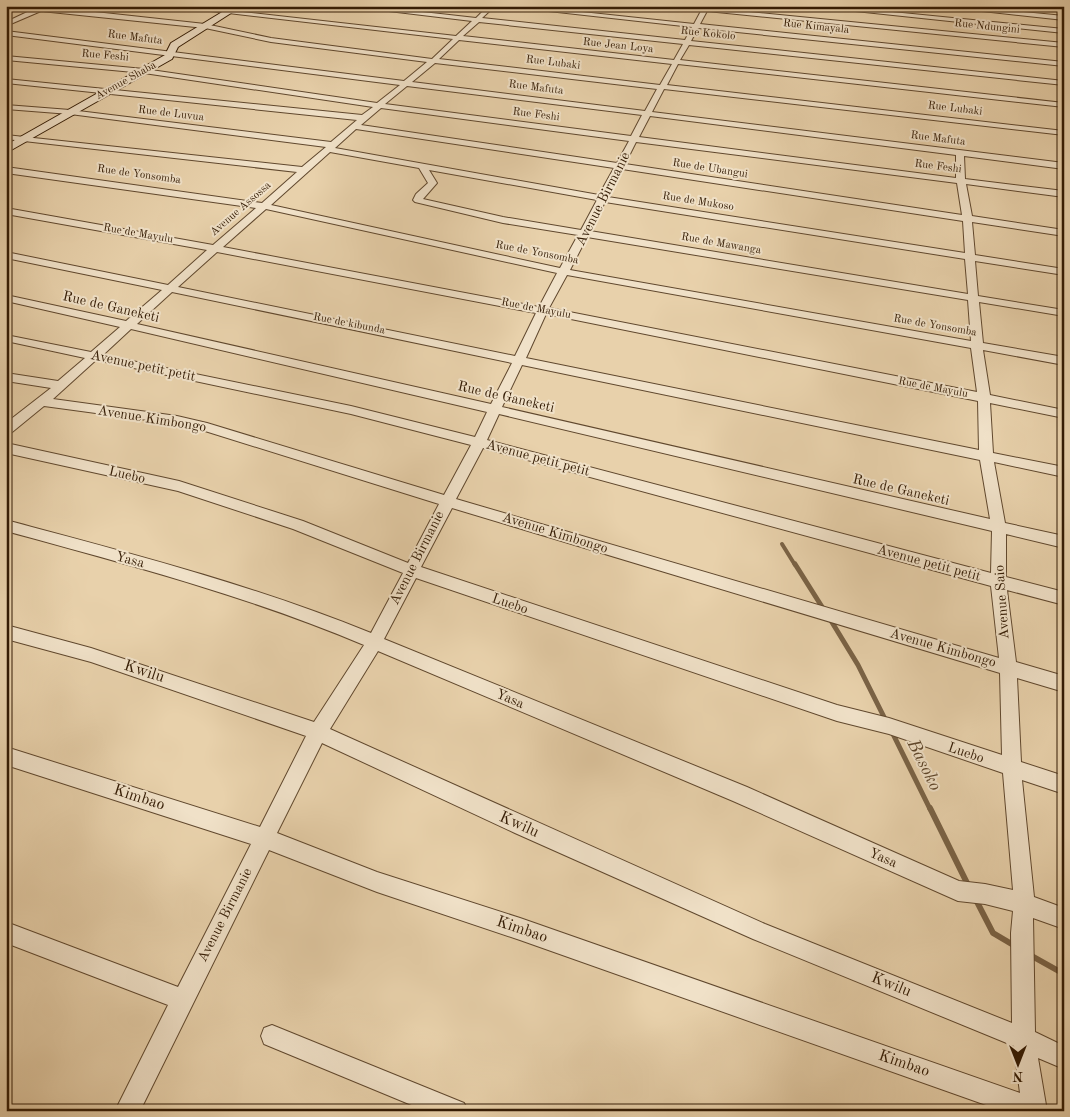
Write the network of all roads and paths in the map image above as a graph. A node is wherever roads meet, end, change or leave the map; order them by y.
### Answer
1 (171, 6) edge
2 (238, 6) edge
3 (350, 6) edge
4 (492, 6) edge
5 (506, 6) edge
6 (670, 6) edge
7 (810, 6) edge
8 (940, 6) edge
9 (43, 7) edge
10 (706, 8) edge
11 (6, 13) edge
12 (226, 13) junction
13 (24, 16) junction
14 (1064, 18) edge
15 (477, 20) junction
16 (6, 24) edge
17 (698, 25) junction
18 (205, 26) junction
19 (1064, 30) edge
20 (6, 33) edge
21 (458, 38) junction
22 (687, 42) junction
23 (1064, 45) edge
24 (171, 54) junction
25 (6, 58) edge
26 (433, 61) junction
27 (676, 62) junction
28 (1064, 64) edge
29 (144, 71) junction
30 (6, 81) edge
31 (407, 83) junction
32 (1064, 83) edge
33 (663, 87) junction
34 (109, 90) junction
35 (380, 105) junction
36 (1064, 105) edge
37 (6, 107) edge
38 (70, 112) junction
39 (648, 114) junction
40 (364, 118) junction
41 (354, 126) junction
42 (1064, 133) edge
43 (6, 137) edge
44 (26, 139) junction
45 (634, 140) junction
46 (331, 147) junction
47 (6, 150) edge
48 (960, 154) junction
49 (620, 166) junction
50 (1064, 166) edge
51 (423, 167) junction
52 (6, 170) edge
53 (304, 170) junction
54 (961, 181) junction
55 (1064, 194) edge
56 (604, 199) junction
57 (265, 206) junction
58 (6, 211) edge
59 (967, 218) junction
60 (1064, 233) edge
61 (586, 234) junction
62 (215, 248) junction
63 (6, 255) edge
64 (970, 257) junction
65 (565, 272) junction
66 (1064, 272) edge
67 (173, 288) junction
68 (6, 298) edge
69 (974, 298) junction
70 (544, 310) junction
71 (1064, 313) edge
72 (129, 326) junction
73 (6, 338) edge
74 (977, 346) junction
75 (94, 356) junction
76 (521, 359) junction
77 (1064, 361) edge
78 (6, 377) edge
79 (60, 386) junction
80 (984, 398) junction
81 (42, 402) junction
82 (495, 410) junction
83 (1064, 414) edge
84 (6, 430) edge
85 (479, 442) junction
86 (6, 448) edge
87 (986, 455) junction
88 (1064, 472) edge
89 (447, 501) junction
90 (6, 526) edge
91 (999, 528) junction
92 (1064, 542) edge
93 (411, 570) junction
94 (998, 582) junction
95 (1064, 599) edge
96 (6, 632) edge
97 (374, 641) junction
98 (1008, 667) junction
99 (1064, 684) edge
100 (318, 732) junction
101 (6, 756) edge
102 (1012, 769) junction
103 (1064, 785) edge
104 (264, 838) junction
105 (1024, 904) junction
106 (1064, 919) edge
107 (6, 932) edge
108 (183, 1000) junction
109 (272, 1036) dead end
110 (1024, 1039) junction
111 (1064, 1058) edge
112 (128, 1111) edge
113 (456, 1111) edge
114 (1035, 1111) edge

1 - 12 street, Rue Jean Loya
2 - 12 street, Avenue Shaba
3 - 15 street, Rue Kokolo
4 - 15 street, Avenue Assossa
5 - 17 street, Rue Kimayala
6 - 10 street, Rue Ndungini
7 - 19 street
8 - 14 street
9 - 13 street
9 - 18 street, Rue Lubaki
10 - 17 street, Avenue Birmanie
10 - 23 street, Rue Ndungini
11 - 13 street
12 - 18 street, Avenue Shaba
12 - 21 street, Rue Jean Loya
13 - 16 street
15 - 21 street, Avenue Assossa
15 - 22 street, Rue Kokolo
17 - 22 street, Avenue Birmanie
17 - 28 street, Rue Kimayala
18 - 24 street, Avenue Shaba
18 - 26 street, Rue Lubaki
20 - 24 street, Rue Mafuta
21 - 26 street, Avenue Assossa
21 - 27 street, Rue Jean Loya
22 - 27 street, Avenue Birmanie
22 - 32 street, Rue Kokolo
24 - 29 street, Avenue Shaba
24 - 31 street, Rue Mafuta
25 - 29 street, Rue Feshi
26 - 31 street, Avenue Assossa
26 - 33 street, Rue Lubaki
27 - 33 street, Avenue Birmanie
27 - 36 street, Rue Jean Loya
29 - 34 street, Avenue Shaba
29 - 35 street, Rue Feshi
30 - 34 street
31 - 35 street, Avenue Assossa
31 - 39 street, Rue Mafuta
33 - 39 street, Avenue Birmanie
33 - 42 street, Rue Lubaki
34 - 38 street, Avenue Shaba
34 - 40 street
35 - 40 street, Avenue Assossa
35 - 45 street, Rue Feshi
37 - 38 street, Rue de Luvua
38 - 44 street, Avenue Shaba
38 - 46 street, Rue de Luvua
39 - 45 street, Avenue Birmanie
39 - 48 street, Rue Mafuta
40 - 41 street, Avenue Assossa
41 - 46 street, Avenue Assossa
41 - 49 street, Rue de Ubangui
43 - 44 street
44 - 47 street, Avenue Shaba
44 - 53 street
45 - 49 street, Avenue Birmanie
45 - 54 street, Rue Feshi
46 - 51 street, Rue de Mukoso
46 - 53 street, Avenue Assossa
48 - 50 street, Rue Mafuta
48 - 54 street, Avenue Saio
49 - 56 street, Avenue Birmanie
49 - 59 street, Rue de Ubangui
51 - 56 street, Rue de Mukoso
51 - 61 street, Rue de Mawanga
52 - 57 street, Rue de Yonsomba
53 - 57 street, Avenue Assossa
54 - 55 street, Rue Feshi
54 - 59 street, Avenue Saio
56 - 61 street, Avenue Birmanie
56 - 64 street, Rue de Mukoso
57 - 62 street, Avenue Assossa
57 - 65 street, Rue de Yonsomba
58 - 62 street, Rue de Mayulu
59 - 60 street, Rue de Ubangui
59 - 64 street, Avenue Saio
61 - 65 street, Avenue Birmanie
61 - 69 street, Rue de Mawanga
62 - 67 street, Avenue Assossa
62 - 70 street, Rue de Mayulu
63 - 67 street, Rue de kibunda
64 - 66 street, Rue de Mukoso
64 - 69 street, Avenue Saio
65 - 70 street, Avenue Birmanie
65 - 74 street, Rue de Yonsomba
67 - 72 street, Avenue Assossa
67 - 76 street, Rue de kibunda
68 - 72 street, Rue de Ganeketi
69 - 71 street, Rue de Mawanga
69 - 74 street, Avenue Saio
70 - 76 street, Avenue Birmanie
70 - 80 street, Rue de Mayulu
72 - 75 street, Avenue Assossa
72 - 82 street, Rue de Ganeketi
73 - 75 street, Avenue petit petit
74 - 77 street, Rue de Yonsomba
74 - 80 street, Avenue Saio
75 - 79 street, Avenue Assossa
75 - 85 street, Avenue petit petit
76 - 82 street, Avenue Birmanie
76 - 87 street, Rue de kibunda
78 - 79 street
79 - 81 street, Avenue Assossa
80 - 83 street, Rue de Mayulu
80 - 87 street, Avenue Saio
81 - 84 street, Avenue Assossa
81 - 89 street, Avenue Kimbongo
82 - 85 street, Avenue Birmanie
82 - 91 street, Rue de Ganeketi
85 - 89 street, Avenue Birmanie
85 - 94 street, Avenue petit petit
86 - 93 street, Luebo
87 - 88 street, Rue de kibunda
87 - 91 street, Avenue Saio
89 - 93 street, Avenue Birmanie
89 - 98 street, Avenue Kimbongo
90 - 97 street, Yasa
91 - 92 street, Rue de Ganeketi
91 - 94 street, Avenue Saio
93 - 97 street, Avenue Birmanie
93 - 102 street, Luebo
94 - 95 street, Avenue petit petit
94 - 98 street, Avenue Saio
96 - 100 street, Kwilu
97 - 100 street, Avenue Birmanie
97 - 105 street, Yasa
98 - 99 street, Avenue Kimbongo
98 - 102 street, Avenue Saio
100 - 104 street, Avenue Birmanie
100 - 110 street, Kwilu
101 - 104 street, Kimbao
102 - 103 street, Luebo
102 - 105 street, Avenue Saio
104 - 108 street, Avenue Birmanie
104 - 114 street, Kimbao
105 - 106 street
105 - 110 street, Avenue Saio
107 - 108 street
108 - 112 street, Avenue Birmanie
109 - 113 street
110 - 111 street, Kwilu
110 - 114 street, Avenue Saio

